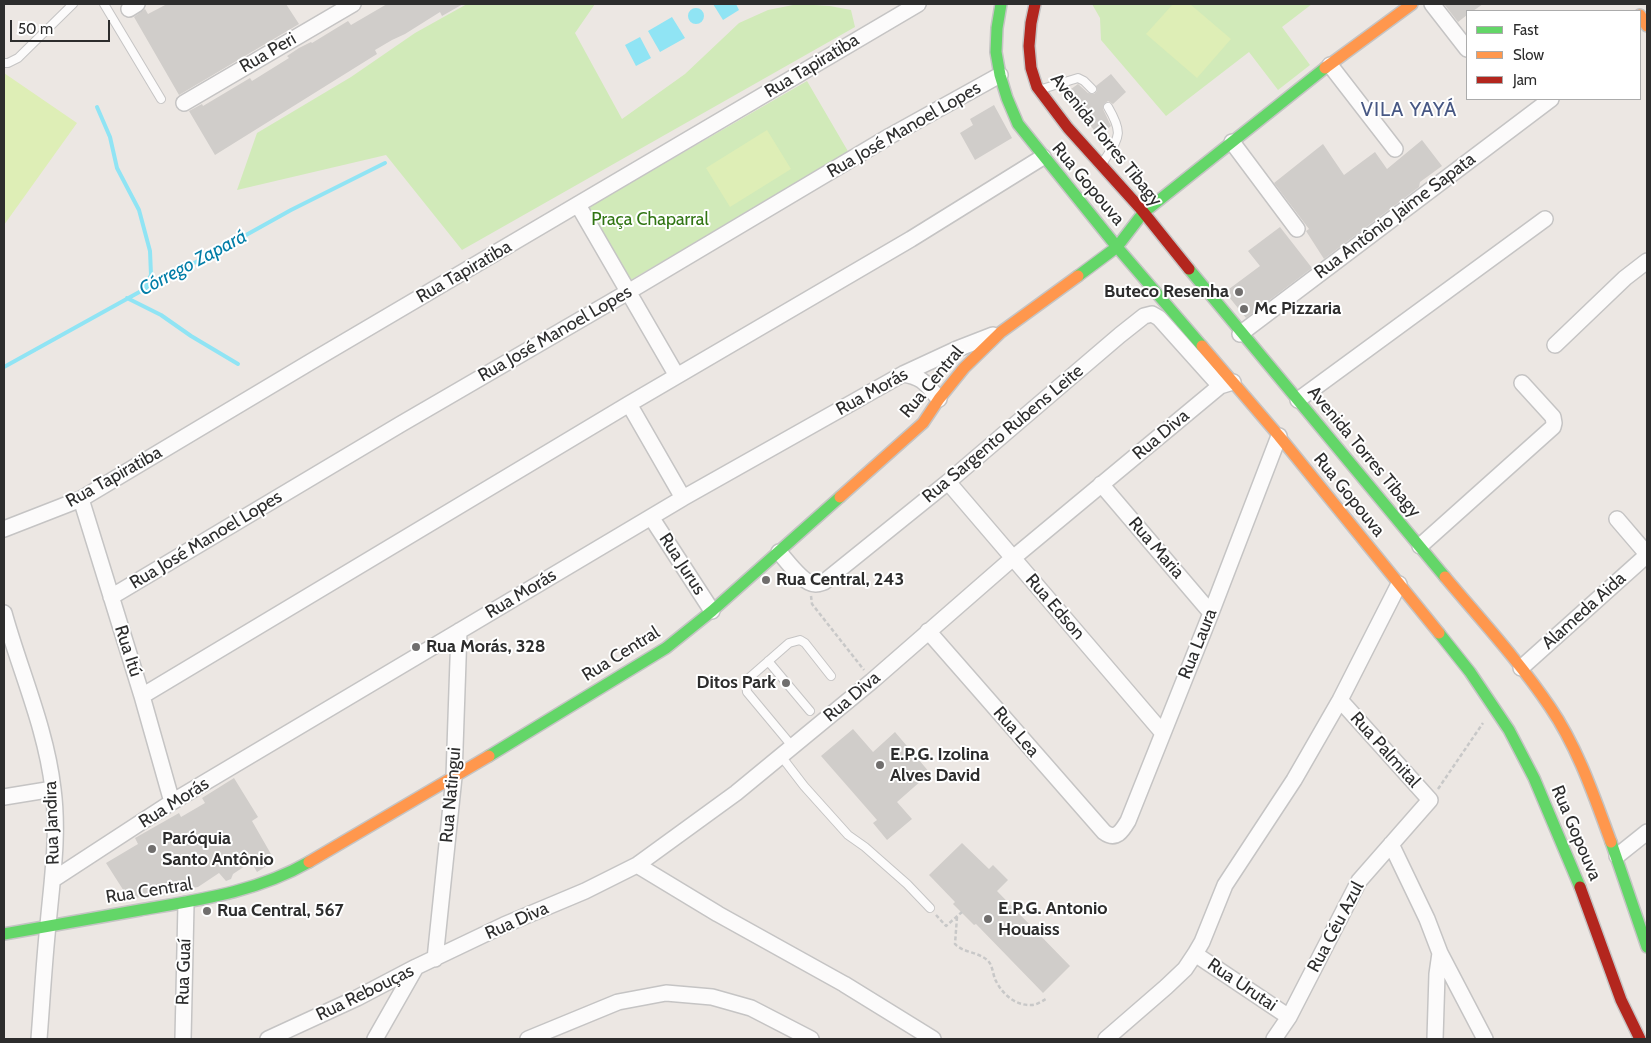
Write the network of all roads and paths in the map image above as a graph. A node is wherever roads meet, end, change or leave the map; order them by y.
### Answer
1 (73, 4) edge
2 (104, 4) edge
3 (353, 4) edge
4 (918, 4) edge
5 (1001, 4) edge
6 (1035, 4) edge
7 (1412, 4) edge
8 (1432, 4) edge
9 (1466, 48) edge
10 (4, 63) edge
11 (1330, 65) junction
12 (1000, 75) junction
13 (1039, 90) junction
14 (1092, 90) dead end
15 (160, 99) dead end
16 (1550, 100) edge
17 (184, 103) dead end
18 (1108, 107) dead end
19 (1232, 142) junction
20 (1395, 149) dead end
21 (1042, 157) junction
22 (1101, 166) junction
23 (578, 206) junction
24 (1143, 213) junction
25 (1545, 219) dead end
26 (1297, 229) dead end
27 (1118, 247) junction
28 (1647, 261) edge
29 (628, 292) junction
30 (1001, 332) junction
31 (1240, 334) junction
32 (1555, 345) dead end
33 (902, 374) junction
34 (677, 376) junction
35 (1522, 383) dead end
36 (1227, 384) junction
37 (939, 399) junction
38 (1298, 400) junction
39 (629, 404) junction
40 (1279, 436) junction
41 (948, 482) junction
42 (1101, 484) junction
43 (683, 498) junction
44 (81, 500) junction
45 (651, 517) junction
46 (1617, 519) dead end
47 (4, 529) edge
48 (1420, 546) junction
49 (779, 552) junction
50 (1647, 554) edge
51 (1013, 558) junction
52 (809, 583) junction
53 (1399, 584) junction
54 (111, 597) junction
55 (712, 611) junction
56 (4, 613) edge
57 (1211, 613) junction
58 (459, 631) junction
59 (928, 631) junction
60 (9, 654) edge
61 (768, 661) junction
62 (1521, 668) junction
63 (831, 676) dead end
64 (872, 681) junction
65 (142, 696) junction
66 (1340, 700) junction
67 (1494, 707) junction
68 (810, 711) dead end
69 (1162, 732) junction
70 (792, 746) junction
71 (780, 756) junction
72 (454, 777) junction
73 (53, 789) junction
74 (4, 797) edge
75 (1430, 800) junction
76 (172, 802) junction
77 (1104, 832) joint
78 (1647, 832) edge
79 (1391, 844) junction
80 (1617, 856) junction
81 (637, 865) junction
82 (54, 878) junction
83 (186, 904) junction
84 (930, 908) joint
85 (962, 912) dead end
86 (957, 917) junction
87 (48, 925) junction
88 (4, 934) edge
89 (1647, 947) edge
90 (1440, 952) junction
91 (1195, 954) junction
92 (435, 959) junction
93 (416, 967) junction
94 (1046, 999) dead end
95 (1289, 1017) junction
96 (40, 1039) edge
97 (183, 1039) edge
98 (268, 1039) edge
99 (375, 1039) edge
100 (528, 1039) edge
101 (811, 1039) edge
102 (932, 1039) edge
103 (1106, 1039) edge
104 (1274, 1039) edge
105 (1435, 1039) edge
106 (1485, 1039) edge
107 (1640, 1039) edge

1 - 10 lane
2 - 15 lane
3 - 17 street, Rua Peri
4 - 23 street, Rua Tapiratiba
5 - 12 main road, Rua Gopouva
6 - 13 main road, Avenida Torres Tibagy
7 - 11 main road, Rua Central
8 - 9 street
11 - 19 main road, Rua Central
11 - 20 street
12 - 21 main road, Rua Gopouva
12 - 29 street, Rua José Manoel Lopes
13 - 14 lane
13 - 22 main road, Avenida Torres Tibagy
16 - 31 street, Rua Antônio Jaime Sapata
18 - 22 lane
19 - 24 main road, Rua Central
19 - 26 street
21 - 27 main road, Rua Gopouva
21 - 34 street
22 - 24 main road, Avenida Torres Tibagy
23 - 29 street
23 - 44 street, Rua Tapiratiba
24 - 27 main road, Rua Central
24 - 31 main road, Avenida Torres Tibagy
25 - 38 street
27 - 30 main road, Rua Central
27 - 36 main road, Rua Gopouva
28 - 32 street
29 - 34 street
29 - 54 street, Rua José Manoel Lopes
30 - 33 street, Rua Morás
30 - 37 main road, Rua Central
31 - 38 main road, Avenida Torres Tibagy
33 - 37 street
33 - 43 street, Rua Morás
34 - 39 street
35 - 48 street
36 - 40 main road, Rua Gopouva
36 - 41 street, Rua Sargento Rubens Leite
36 - 42 street, Rua Diva
37 - 49 main road, Rua Central
38 - 48 main road, Avenida Torres Tibagy
39 - 43 street
39 - 65 street
40 - 53 main road, Rua Gopouva
40 - 57 street, Rua Laura
41 - 51 street, Rua Edson
41 - 52 street, Rua Sargento Rubens Leite
42 - 51 street, Rua Diva
42 - 57 street, Rua Maria
43 - 45 street, Rua Morás
44 - 47 street, Rua Tapiratiba
44 - 54 street, Rua Itú
45 - 55 street, Rua Jurus
45 - 58 street, Rua Morás
46 - 50 street
48 - 62 main road, Avenida Torres Tibagy
49 - 52 street
49 - 55 main road, Rua Central
50 - 62 street, Alameda Aida
51 - 59 street, Rua Diva
51 - 69 street, Rua Edson
52 - 64 path
53 - 66 street
53 - 67 main road, Rua Gopouva
54 - 65 street, Rua Itú
55 - 72 main road, Rua Central
56 - 60 street, Rua Jandira
57 - 69 street, Rua Laura
58 - 72 street, Rua Natingui
58 - 76 street, Rua Morás
59 - 64 street, Rua Diva
59 - 77 street, Rua Lea
60 - 73 street, Rua Jandira
61 - 63 lane
61 - 68 lane
61 - 70 lane
62 - 80 main road, Avenida Torres Tibagy
64 - 70 street, Rua Diva
65 - 76 street, Rua Itú
66 - 75 street, Rua Palmital
66 - 91 street
67 - 75 path
67 - 107 main road, Rua Gopouva
69 - 77 street, Rua Laura
70 - 71 street, Rua Diva
71 - 81 street, Rua Diva
71 - 84 lane
72 - 83 main road, Rua Central
72 - 92 street, Rua Natingui
73 - 74 street
73 - 82 street, Rua Jandira
75 - 79 street, Rua Céu Azul
76 - 82 street, Rua Morás
78 - 80 street
79 - 90 street
79 - 95 street, Rua Céu Azul
80 - 89 main road, Avenida Torres Tibagy
81 - 92 street, Rua Diva
81 - 102 street
82 - 87 street, Rua Jandira
83 - 87 main road, Rua Central
83 - 97 street, Rua Guaí
84 - 86 path
85 - 86 path
86 - 94 path
87 - 88 main road, Rua Central
87 - 96 street, Rua Jandira
90 - 105 street
90 - 106 street
91 - 95 street, Rua Urutai
91 - 103 street
92 - 93 street, Rua Rebouças
93 - 98 street, Rua Rebouças
93 - 99 street
95 - 104 street, Rua Céu Azul
100 - 101 street

